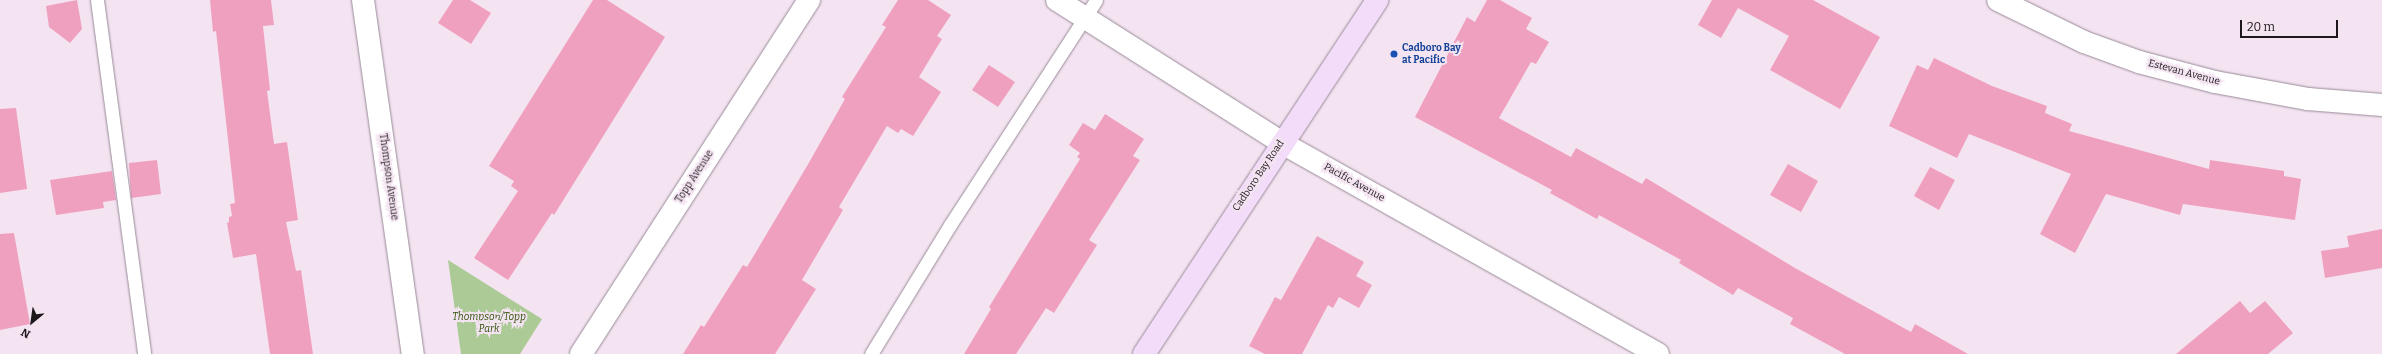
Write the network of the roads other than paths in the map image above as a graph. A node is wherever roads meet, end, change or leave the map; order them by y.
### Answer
1 (97, 0) edge
2 (363, 0) edge
3 (809, 0) edge
4 (1057, 0) edge
5 (1377, 0) edge
6 (1998, 0) edge
7 (1091, 9) edge
8 (2382, 105) edge
9 (1282, 143) junction
10 (144, 354) edge
11 (412, 354) edge
12 (581, 354) edge
13 (871, 354) edge
14 (1144, 354) edge
15 (1658, 354) edge

1 - 10 lane
2 - 11 street, Thompson Avenue
3 - 12 street, Topp Avenue
4 - 7 street, Pacific Avenue
5 - 9 main road, Cadboro Bay Road
6 - 8 street, Estevan Avenue
7 - 9 street, Pacific Avenue
7 - 13 lane
9 - 14 main road, Cadboro Bay Road
9 - 15 street, Pacific Avenue

